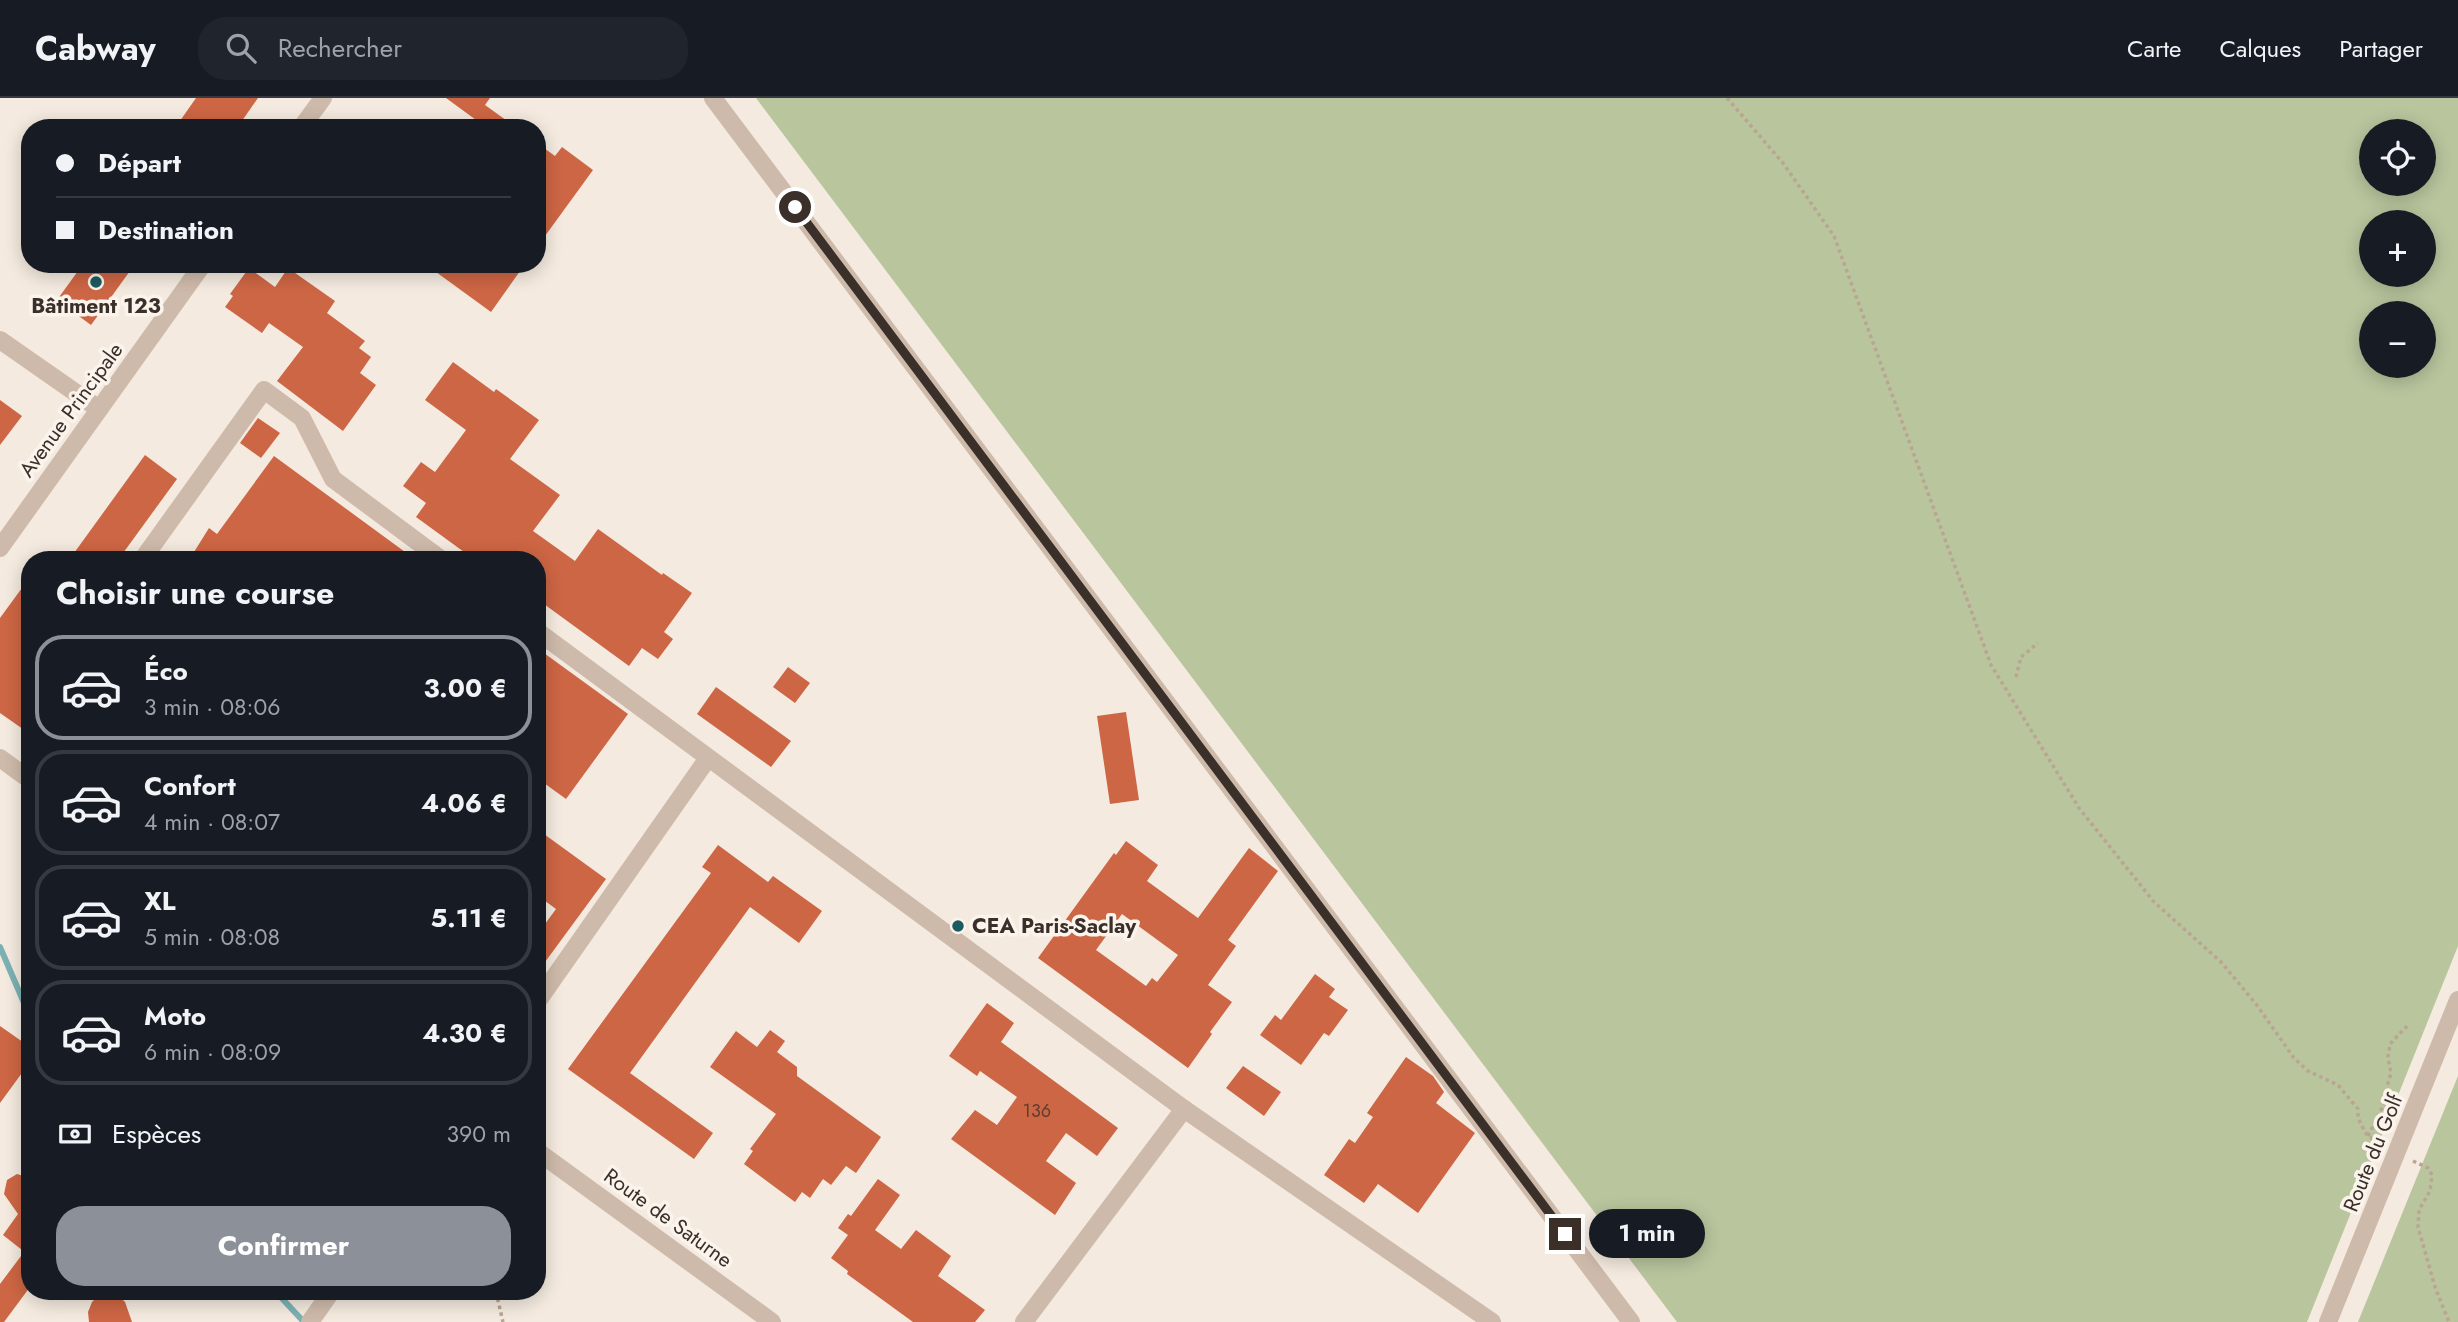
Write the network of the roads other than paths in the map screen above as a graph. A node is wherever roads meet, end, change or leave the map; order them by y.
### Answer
1 (323, 98) edge
2 (713, 98) edge
3 (308, 119) edge
4 (197, 273) edge
5 (0, 340) edge
6 (99, 410) junction
7 (0, 548) edge
8 (148, 551) edge
9 (430, 551) edge
10 (546, 638) edge
11 (0, 758) edge
12 (708, 758) junction
13 (21, 773) edge
14 (546, 989) edge
15 (2458, 1000) edge
16 (1184, 1109) junction
17 (546, 1158) edge
18 (325, 1300) edge
19 (310, 1322) edge
20 (772, 1322) edge
21 (1024, 1322) edge
22 (1492, 1322) edge
23 (1631, 1322) edge
24 (2328, 1322) edge

1 - 3 street
2 - 23 street
4 - 6 street, Avenue Principale
5 - 6 street
6 - 7 street, Avenue Principale
8 - 9 street
10 - 12 street
11 - 13 street
12 - 14 street
12 - 16 street
15 - 24 street, Route du Golf
16 - 21 street
16 - 22 street
17 - 20 street, Route de Saturne
18 - 19 street

